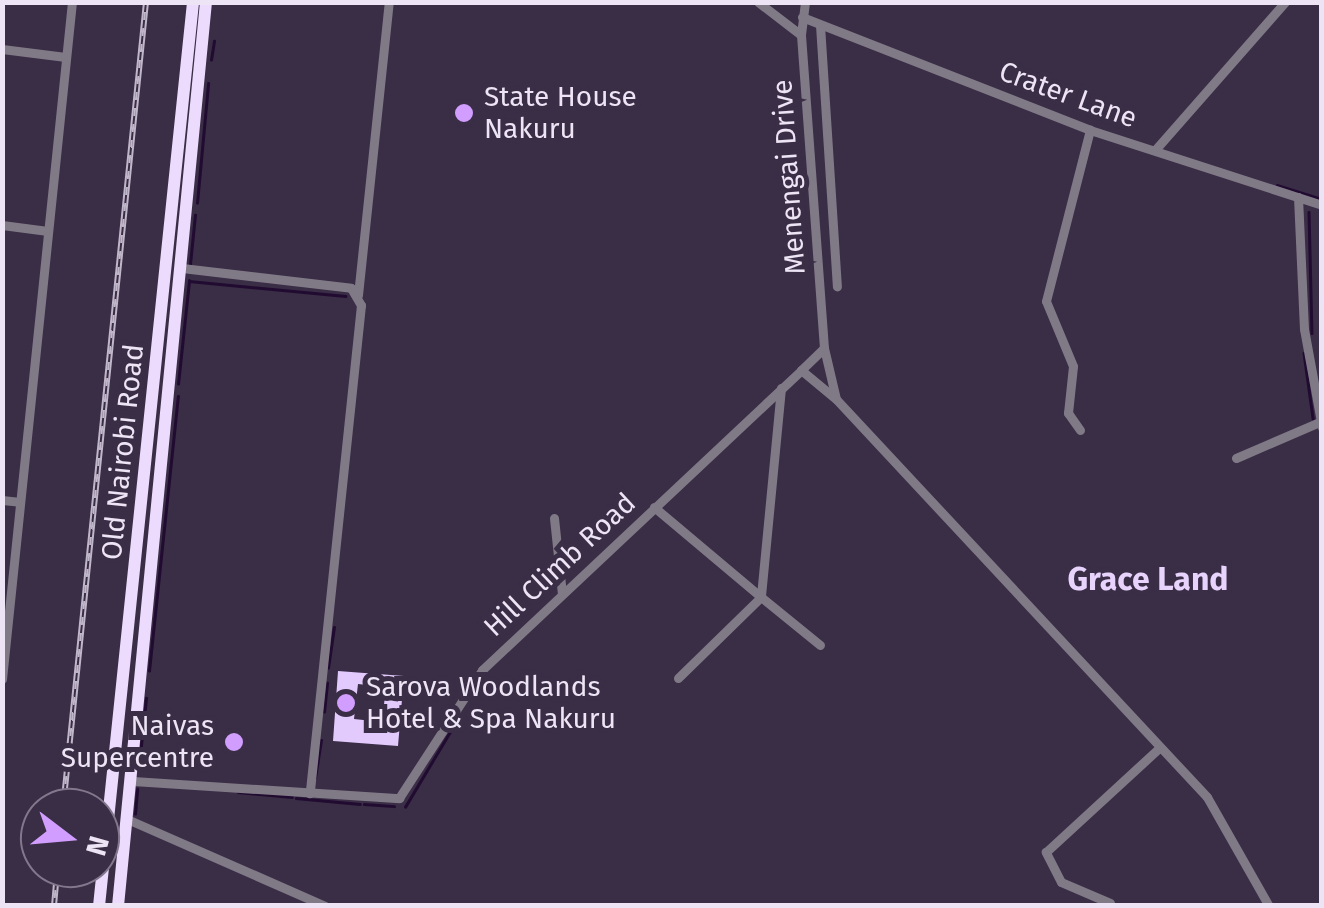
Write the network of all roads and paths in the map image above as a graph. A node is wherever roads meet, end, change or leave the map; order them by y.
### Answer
1 (72, 2) edge
2 (193, 2) edge
3 (206, 2) edge
4 (390, 2) edge
5 (758, 2) edge
6 (806, 2) edge
7 (1285, 2) edge
8 (802, 17) junction
9 (820, 25) junction
10 (800, 35) junction
11 (2, 49) edge
12 (66, 57) junction
13 (1090, 130) junction
14 (1156, 150) junction
15 (1298, 196) junction
16 (1322, 205) edge
17 (2, 226) edge
18 (48, 230) junction
19 (182, 268) junction
20 (837, 286) dead end
21 (358, 295) junction
22 (824, 348) junction
23 (801, 370) junction
24 (781, 388) junction
25 (836, 399) junction
26 (1320, 424) edge
27 (1080, 430) dead end
28 (1236, 458) dead end
29 (2, 500) edge
30 (20, 502) junction
31 (654, 507) junction
32 (554, 518) dead end
33 (562, 594) junction
34 (762, 597) junction
35 (820, 645) dead end
36 (678, 678) dead end
37 (2, 679) edge
38 (1159, 748) junction
39 (132, 781) junction
40 (310, 793) junction
41 (128, 820) junction
42 (1110, 903) dead end
43 (99, 906) edge
44 (118, 906) edge
45 (325, 906) edge
46 (1269, 906) edge

1 - 12 street
2 - 43 highway, Old Nairobi Road
3 - 19 highway, Old Nairobi Road
4 - 21 street
5 - 10 street
6 - 8 street, Menengai Drive
7 - 14 street
8 - 9 street, Crater Lane
8 - 10 street, Menengai Drive
9 - 13 street, Crater Lane
9 - 20 street
10 - 22 street, Menengai Drive
11 - 12 street
12 - 18 street
13 - 14 street, Crater Lane
13 - 27 street
14 - 15 street, Crater Lane
15 - 16 street, Crater Lane
15 - 26 street
17 - 18 street
18 - 30 street
19 - 21 street
19 - 39 highway, Old Nairobi Road
21 - 40 street
22 - 23 street, Hill Climb Road
22 - 25 street, Menengai Drive
23 - 24 street, Hill Climb Road
23 - 25 street
24 - 31 street, Hill Climb Road
24 - 34 street
25 - 38 street
26 - 28 street
29 - 30 street
30 - 37 street
31 - 33 street, Hill Climb Road
31 - 34 street
32 - 33 street
33 - 40 street, Hill Climb Road
34 - 35 street
34 - 36 street
38 - 42 street
38 - 46 street
39 - 40 street, Hill Climb Road
39 - 41 highway, Old Nairobi Road
41 - 44 highway, Old Nairobi Road
41 - 45 street

